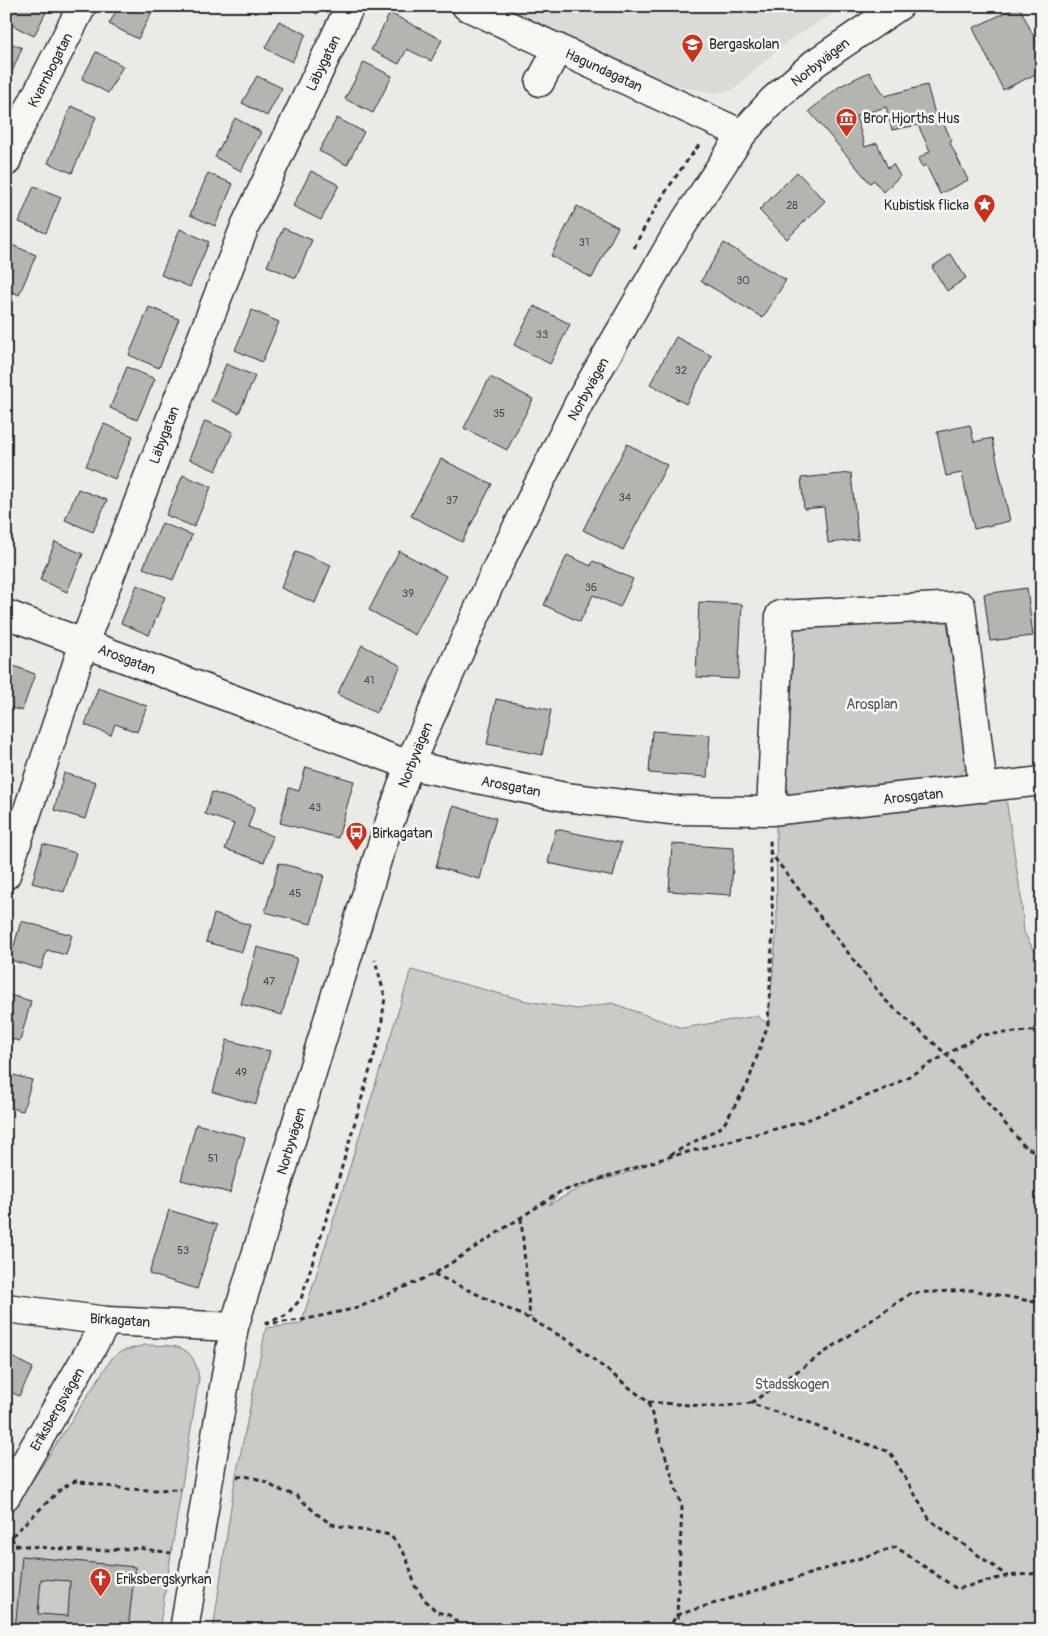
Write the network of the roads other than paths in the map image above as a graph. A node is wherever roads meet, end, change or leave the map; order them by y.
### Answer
1 (82, 6) edge
2 (350, 6) edge
3 (466, 6) edge
4 (899, 6) edge
5 (558, 48) junction
6 (540, 82) dead end
7 (742, 134) junction
8 (6, 162) edge
9 (6, 614) edge
10 (84, 643) junction
11 (409, 765) junction
12 (1042, 781) edge
13 (983, 788) junction
14 (771, 811) junction
15 (6, 875) edge
16 (6, 1308) edge
17 (107, 1321) junction
18 (246, 1326) junction
19 (6, 1496) edge
20 (184, 1630) edge

1 - 8 street, Kvarnbogatan
2 - 10 street, Läbygatan
3 - 5 street, Hagundagatan
4 - 7 street, Norbyvägen
5 - 6 street
5 - 7 street, Hagundagatan
7 - 11 street, Norbyvägen
9 - 10 street, Arosgatan
10 - 11 street, Arosgatan
10 - 15 street, Läbygatan
11 - 14 street, Arosgatan
11 - 18 street, Norbyvägen
12 - 13 street, Arosgatan
13 - 14 street, Arosgatan
13 - 14 street
16 - 17 street, Birkagatan
17 - 18 street, Birkagatan
17 - 19 street, Eriksbergsvägen
18 - 20 street, Norbyvägen

